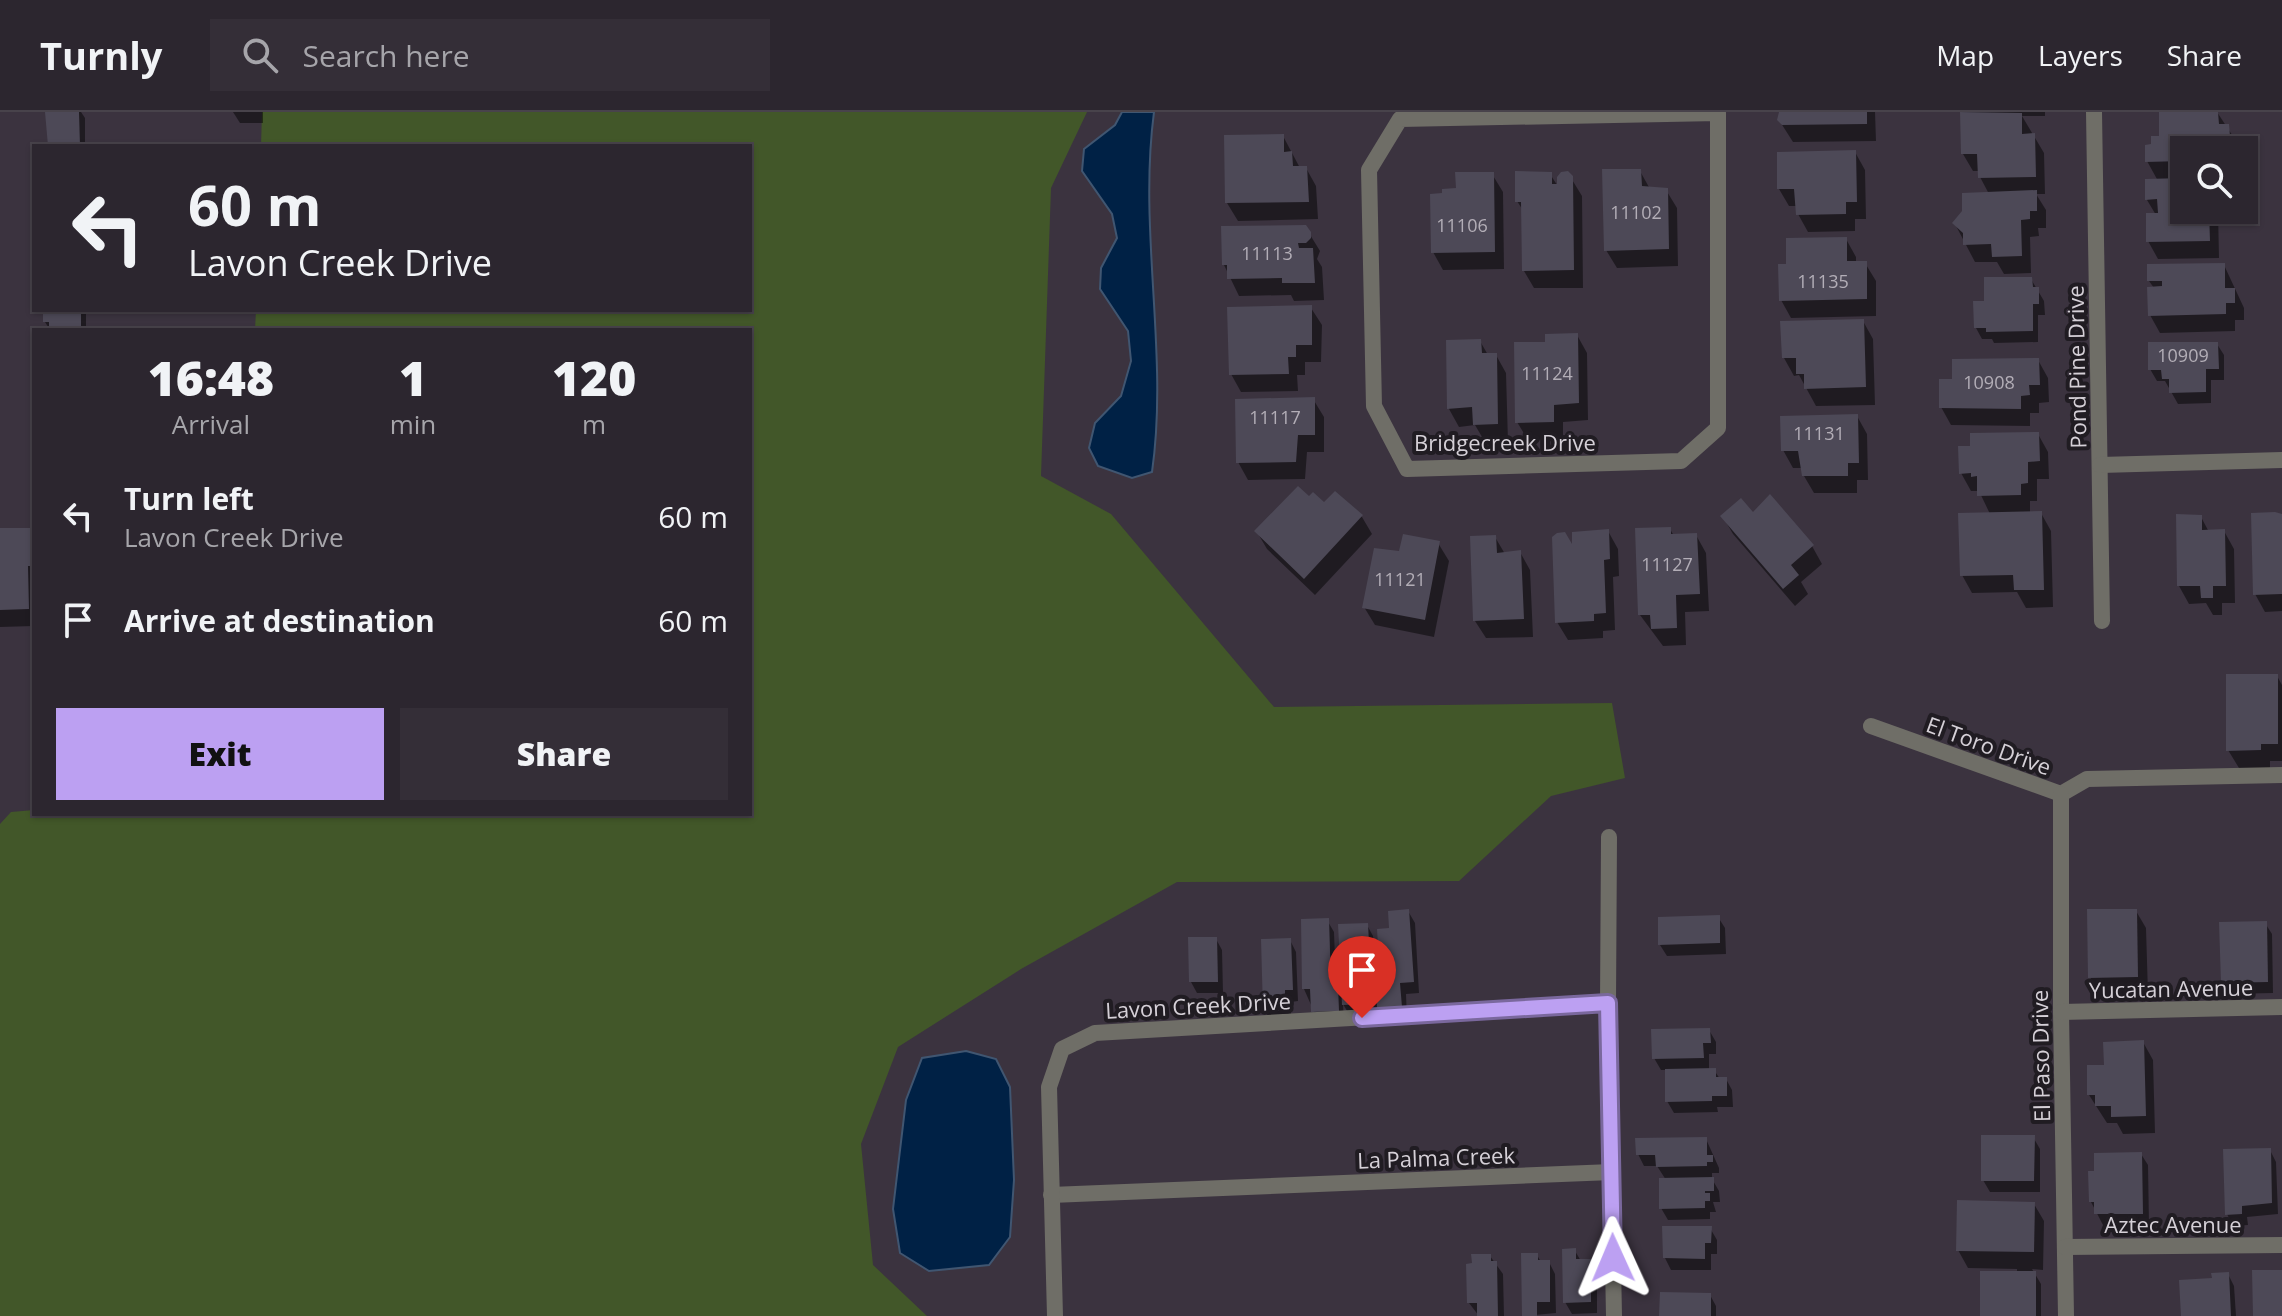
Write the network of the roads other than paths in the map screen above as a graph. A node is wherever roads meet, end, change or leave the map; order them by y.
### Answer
1 (1718, 112) edge
2 (2094, 112) edge
3 (2282, 460) edge
4 (2100, 465) junction
5 (2102, 621) dead end
6 (1871, 726) dead end
7 (2282, 775) edge
8 (2061, 794) junction
9 (1609, 837) dead end
10 (1608, 1003) junction
11 (2282, 1007) edge
12 (2061, 1012) junction
13 (1612, 1172) junction
14 (1051, 1195) junction
15 (2282, 1245) edge
16 (2065, 1247) junction
17 (1055, 1316) edge
18 (1614, 1316) edge
19 (2066, 1316) edge

1 - 1 street, Bridgecreek Drive
2 - 4 street, Pond Pine Drive
3 - 4 street
4 - 5 street, Pond Pine Drive
6 - 8 street, El Toro Drive
7 - 8 street, El Toro Drive
8 - 12 street, El Paso Drive
9 - 10 street
10 - 13 street
10 - 14 street, Lavon Creek Drive
11 - 12 street, Yucatan Avenue
12 - 16 street, El Paso Drive
13 - 14 street, La Palma Creek
13 - 18 street
14 - 17 street, Lavon Creek Drive
15 - 16 street, Aztec Avenue
16 - 19 street, El Paso Drive

